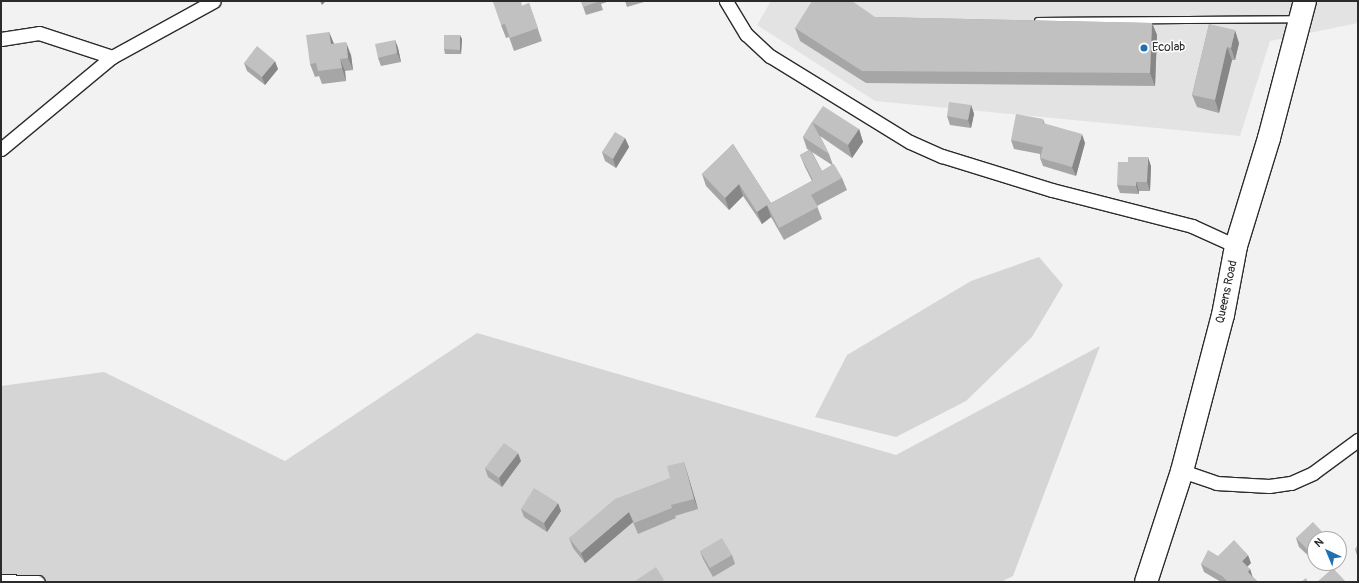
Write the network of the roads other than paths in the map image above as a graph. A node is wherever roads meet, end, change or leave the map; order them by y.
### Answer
1 (214, 1) edge
2 (726, 1) edge
3 (1303, 10) edge
4 (1031, 21) edge
5 (1, 39) edge
6 (112, 57) junction
7 (1, 149) edge
8 (1236, 246) junction
9 (1358, 440) edge
10 (1182, 471) junction
11 (1, 581) edge
12 (38, 582) edge
13 (1146, 582) edge

1 - 6 street
2 - 8 street
3 - 4 lane
3 - 8 highway, Queens Road
5 - 6 street
6 - 7 street
8 - 10 highway, Queens Road
9 - 10 street
10 - 13 highway, Queens Road
11 - 12 street

